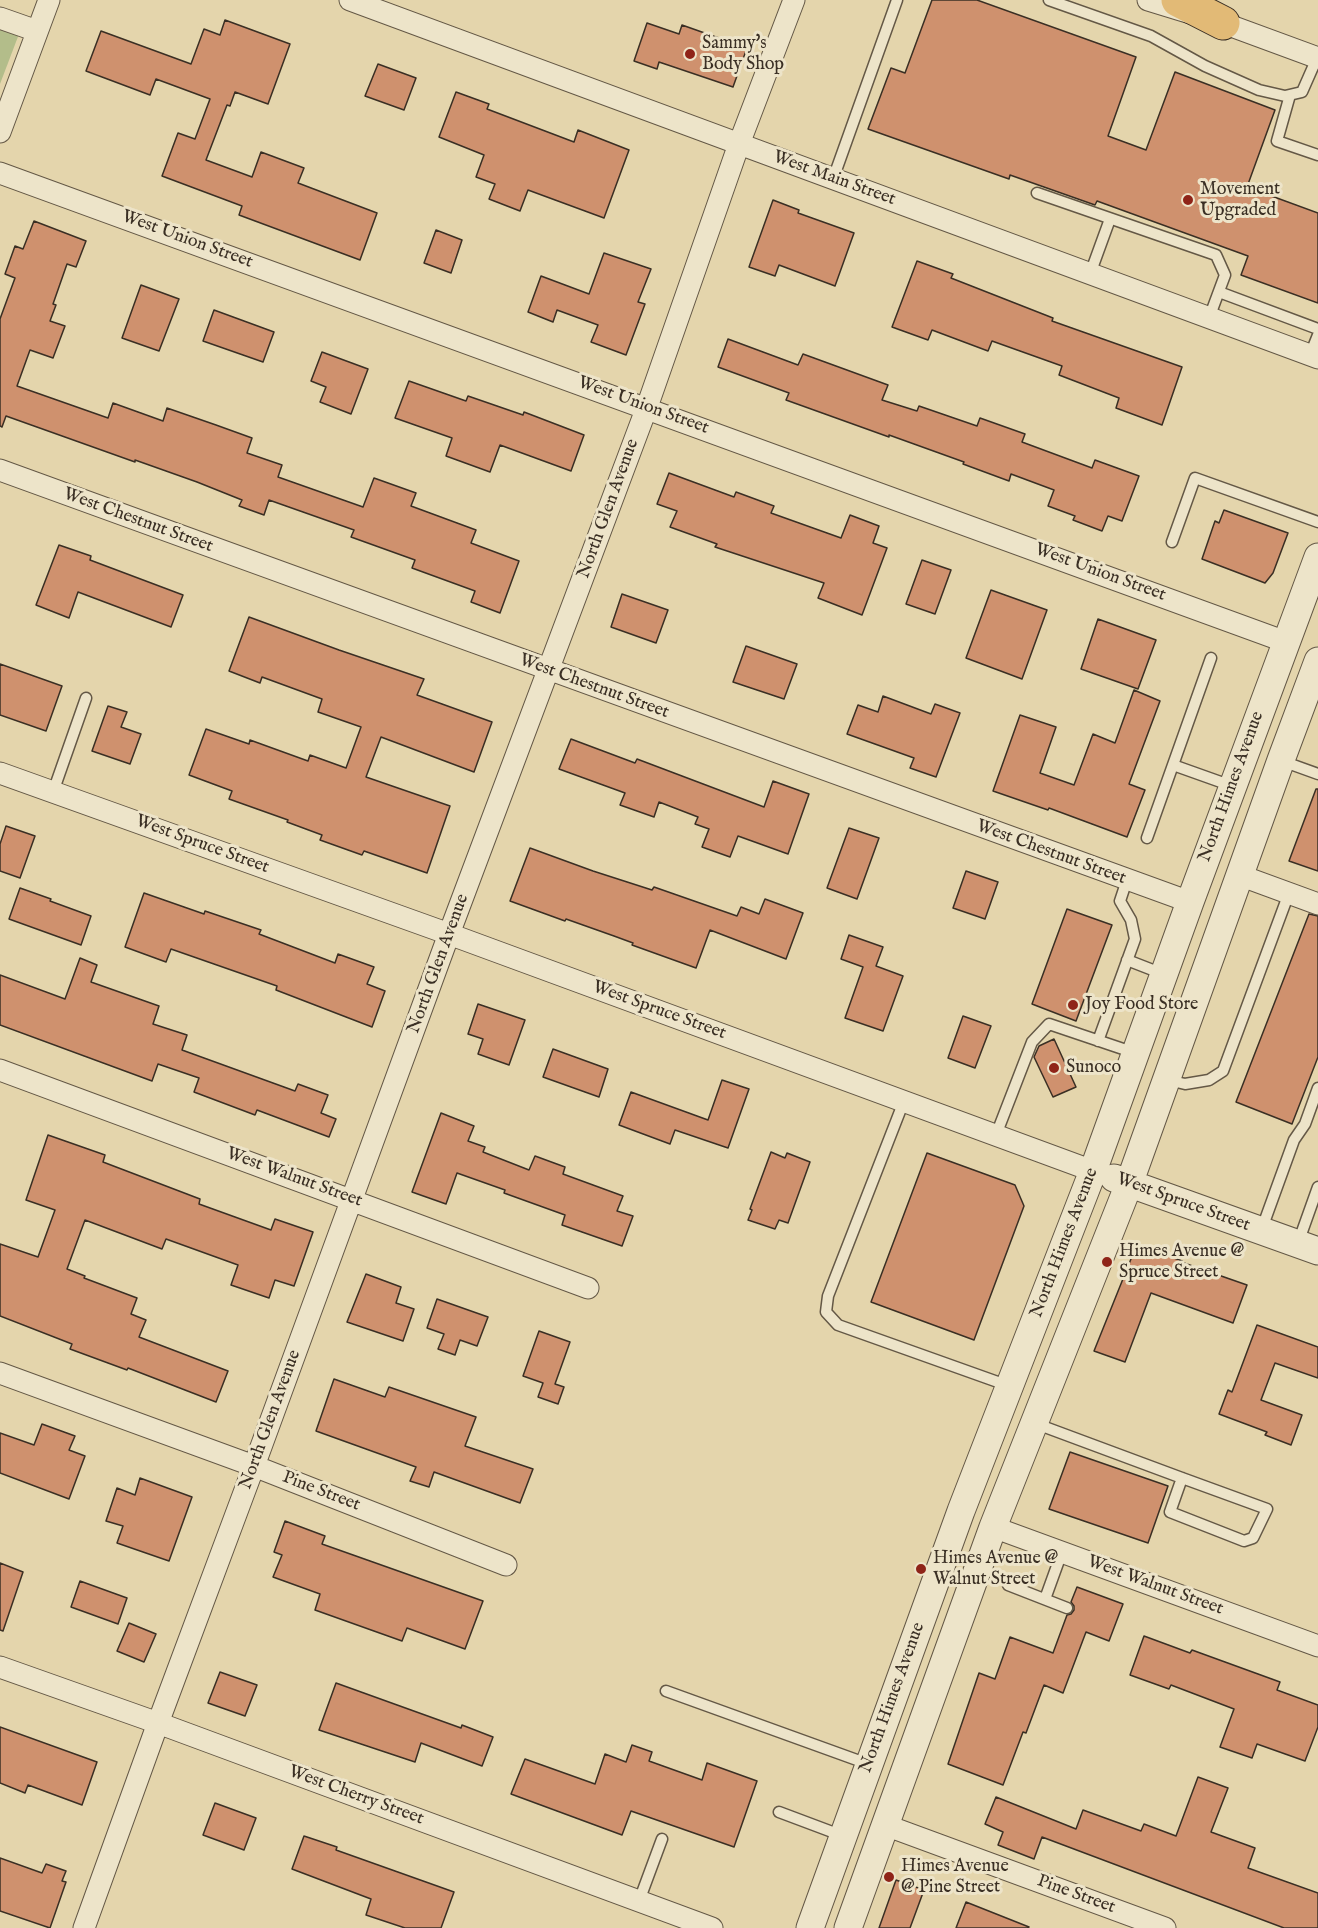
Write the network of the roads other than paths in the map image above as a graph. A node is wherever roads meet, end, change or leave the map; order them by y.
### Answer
1 (49, 0) edge
2 (794, 0) edge
3 (897, 0) edge
4 (1049, 0) edge
5 (1148, 0) edge
6 (1178, 0) edge
7 (363, 2) edge
8 (0, 18) edge
9 (1223, 23) junction
10 (37, 31) junction
11 (1318, 58) edge
12 (1290, 95) junction
13 (0, 132) edge
14 (739, 144) junction
15 (1318, 155) edge
16 (0, 173) edge
17 (833, 179) junction
18 (1037, 193) dead end
19 (1110, 219) junction
20 (1090, 274) junction
21 (1219, 292) junction
22 (1209, 318) junction
23 (1318, 329) edge
24 (1318, 335) edge
25 (1314, 356) edge
26 (647, 407) junction
27 (0, 470) edge
28 (1318, 522) edge
29 (1172, 542) dead end
30 (1318, 557) edge
31 (1318, 605) edge
32 (1286, 642) junction
33 (1211, 658) dead end
34 (549, 671) junction
35 (1316, 673) edge
36 (86, 698) dead end
37 (1281, 760) junction
38 (1173, 765) junction
39 (0, 773) edge
40 (1318, 774) edge
41 (1233, 786) junction
42 (53, 792) junction
43 (1147, 838) dead end
44 (1251, 842) junction
45 (1239, 875) junction
46 (1127, 880) junction
47 (1289, 893) junction
48 (1190, 902) junction
49 (1318, 904) edge
50 (449, 934) junction
51 (1127, 960) junction
52 (1164, 975) junction
53 (1098, 1041) junction
54 (1135, 1054) junction
55 (0, 1070) edge
56 (1166, 1080) junction
57 (1318, 1088) edge
58 (904, 1101) junction
59 (996, 1135) junction
60 (1093, 1171) junction
61 (1129, 1184) junction
62 (1318, 1187) edge
63 (352, 1199) junction
64 (1261, 1231) junction
65 (1308, 1248) edge
66 (588, 1288) dead end
67 (0, 1373) edge
68 (1009, 1386) junction
69 (1033, 1423) junction
70 (254, 1466) junction
71 (1182, 1478) junction
72 (993, 1527) junction
73 (1062, 1552) junction
74 (506, 1565) dead end
75 (1008, 1585) dead end
76 (1045, 1599) junction
77 (1067, 1608) dead end
78 (1318, 1646) edge
79 (0, 1667) edge
80 (666, 1691) dead end
81 (158, 1722) junction
82 (869, 1764) junction
83 (779, 1812) dead end
84 (885, 1825) junction
85 (843, 1836) junction
86 (662, 1839) dead end
87 (639, 1901) junction
88 (84, 1928) edge
89 (712, 1928) edge
90 (810, 1928) edge
91 (829, 1928) edge
92 (848, 1928) edge
93 (1165, 1928) edge

1 - 10 street
2 - 14 street, North Glen Avenue
3 - 17 lane
4 - 12 lane
5 - 9 street
6 - 9 highway
7 - 14 street, West Main Street
8 - 10 street
9 - 11 street
10 - 13 street
11 - 12 lane
12 - 15 lane
14 - 17 street, West Main Street
14 - 26 street, North Glen Avenue
16 - 26 street, West Union Street
17 - 20 street, West Main Street
18 - 19 lane
19 - 20 lane
19 - 21 lane
20 - 22 street, West Main Street
21 - 22 lane
21 - 23 lane
22 - 25 street, West Main Street
24 - 25 lane
26 - 32 street, West Union Street
26 - 34 street, North Glen Avenue
27 - 34 street, West Chestnut Street
28 - 29 lane
30 - 32 street, North Himes Avenue
31 - 35 street
32 - 41 street, North Himes Avenue
32 - 44 street
33 - 38 lane
34 - 46 street, West Chestnut Street
34 - 50 street, North Glen Avenue
35 - 37 street, North Himes Avenue
36 - 42 lane
37 - 40 lane
37 - 44 street, North Himes Avenue
38 - 41 lane
38 - 43 lane
39 - 42 street, West Spruce Street
41 - 48 street, North Himes Avenue
42 - 50 street, West Spruce Street
44 - 45 street, North Himes Avenue
45 - 47 street
45 - 56 street, North Himes Avenue
46 - 48 street, West Chestnut Street
46 - 51 lane
47 - 49 street
47 - 56 lane
48 - 52 street, North Himes Avenue
50 - 58 street, West Spruce Street
50 - 63 street, North Glen Avenue
51 - 52 lane
51 - 53 lane
52 - 54 street, North Himes Avenue
53 - 54 lane
53 - 59 lane
54 - 60 street, North Himes Avenue
55 - 63 street, West Walnut Street
56 - 61 street, North Himes Avenue
57 - 64 lane
58 - 59 street, West Spruce Street
58 - 68 lane
59 - 60 street, West Spruce Street
60 - 61 street, West Spruce Street
60 - 68 street, North Himes Avenue
61 - 64 street, West Spruce Street
61 - 69 street, North Himes Avenue
62 - 65 lane
63 - 66 street, West Walnut Street
63 - 70 street, North Glen Avenue
64 - 65 street, West Spruce Street
67 - 70 street, Pine Street
68 - 82 street, North Himes Avenue
69 - 71 lane
69 - 72 street, North Himes Avenue
70 - 74 street, Pine Street
70 - 81 street, North Glen Avenue
71 - 71 lane
72 - 73 street, West Walnut Street
72 - 84 street, North Himes Avenue
73 - 76 lane
73 - 78 street, West Walnut Street
75 - 76 lane
76 - 77 lane
79 - 81 street, West Cherry Street
80 - 82 lane
81 - 87 street, West Cherry Street
81 - 88 street, North Glen Avenue
82 - 85 street, North Himes Avenue
83 - 85 lane
84 - 92 street, North Himes Avenue
84 - 93 street, Pine Street
85 - 90 street, North Himes Avenue
85 - 91 street
86 - 87 lane
87 - 89 street, West Cherry Street

